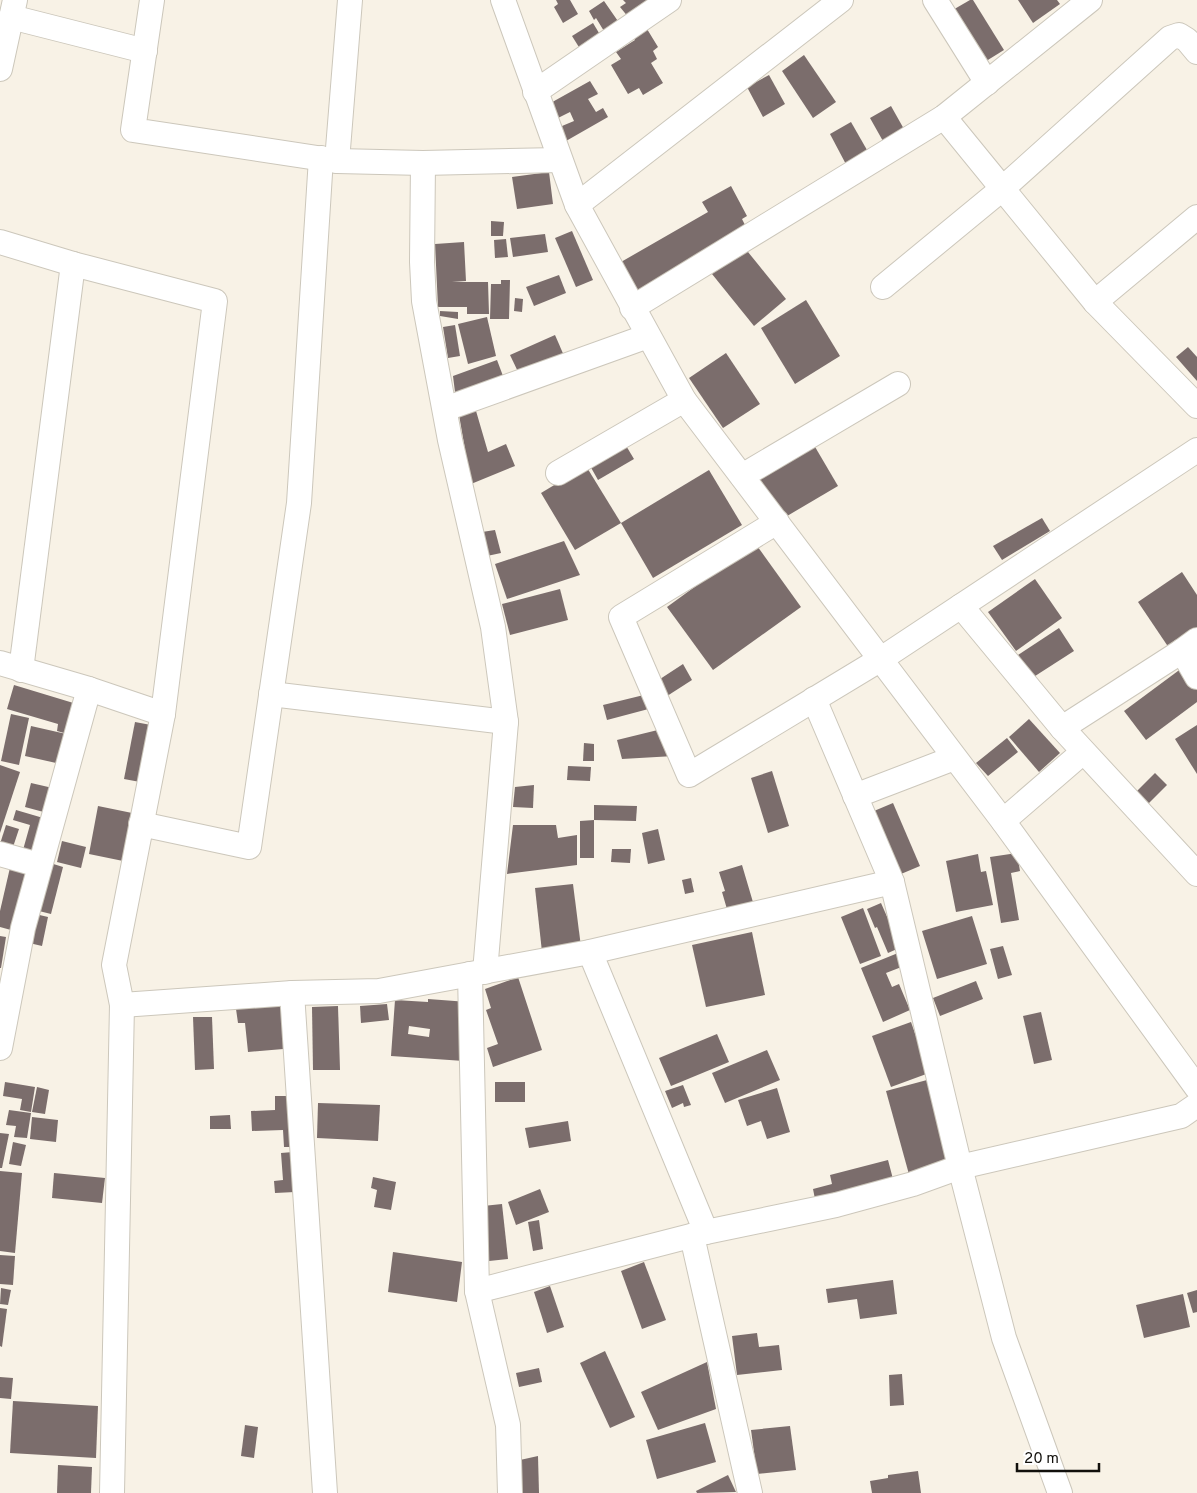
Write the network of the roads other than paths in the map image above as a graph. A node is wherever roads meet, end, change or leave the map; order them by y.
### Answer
1 (152, 0) edge
2 (350, 0) edge
3 (503, 0) edge
4 (670, 0) edge
5 (841, 0) edge
6 (935, 0) edge
7 (1090, 0) edge
8 (14, 4) edge
9 (145, 51) junction
10 (1197, 52) edge
11 (0, 69) edge
12 (987, 83) junction
13 (535, 92) junction
14 (944, 118) junction
15 (329, 160) junction
16 (560, 160) junction
17 (423, 163) junction
18 (1002, 189) junction
19 (577, 205) junction
20 (1197, 217) edge
21 (0, 242) edge
22 (73, 264) junction
23 (883, 287) dead end
24 (1096, 302) junction
25 (632, 308) junction
26 (648, 336) junction
27 (898, 384) dead end
28 (684, 400) junction
29 (1197, 406) edge
30 (445, 409) junction
31 (1197, 450) edge
32 (558, 473) dead end
33 (742, 476) junction
34 (777, 522) junction
35 (961, 606) junction
36 (1190, 645) edge
37 (881, 659) junction
38 (11, 666) edge
39 (1197, 677) edge
40 (89, 689) junction
41 (271, 694) junction
42 (814, 699) junction
43 (163, 714) junction
44 (506, 722) junction
45 (1062, 728) junction
46 (1083, 752) junction
47 (954, 758) junction
48 (855, 796) junction
49 (1004, 821) junction
50 (141, 824) junction
51 (0, 854) edge
52 (39, 865) junction
53 (1197, 874) edge
54 (892, 882) junction
55 (590, 952) junction
56 (478, 973) junction
57 (292, 993) junction
58 (122, 1005) junction
59 (0, 1048) edge
60 (1197, 1088) edge
61 (1197, 1105) edge
62 (960, 1167) junction
63 (699, 1234) junction
64 (478, 1291) junction
65 (112, 1493) edge
66 (325, 1493) edge
67 (510, 1493) edge
68 (750, 1493) edge
69 (1060, 1493) edge

1 - 9 street
2 - 15 street
3 - 13 street
4 - 13 street
5 - 19 street
6 - 12 street
7 - 12 street
8 - 9 street
8 - 11 street
9 - 15 street
10 - 18 street
12 - 14 street
13 - 16 street
14 - 18 street
14 - 25 street
15 - 17 street
15 - 41 street
16 - 17 street
16 - 19 street
17 - 30 street
18 - 23 street
18 - 24 street
19 - 25 street
20 - 24 street
21 - 22 street
22 - 38 street
22 - 43 street
24 - 29 street
25 - 26 street
26 - 28 street
26 - 30 street
27 - 33 street
28 - 32 street
28 - 33 street
30 - 44 street
31 - 35 street
33 - 34 street
34 - 37 street
34 - 42 street
35 - 37 street
35 - 45 street
36 - 39 street
36 - 45 street
37 - 42 street
37 - 47 street
38 - 40 street
40 - 43 street
40 - 52 street
41 - 44 street
41 - 50 street
42 - 48 street
43 - 50 street
44 - 56 street
45 - 46 street
46 - 49 street
46 - 53 street
47 - 48 street
47 - 49 street
48 - 54 street
49 - 60 street
50 - 58 street
51 - 52 street
52 - 59 street
54 - 55 street
54 - 62 street
55 - 56 street
55 - 63 street
56 - 57 street
56 - 64 street
57 - 58 street
57 - 66 street
58 - 65 street
61 - 62 street
62 - 63 street
62 - 69 street
63 - 64 street
63 - 68 street
64 - 67 street

